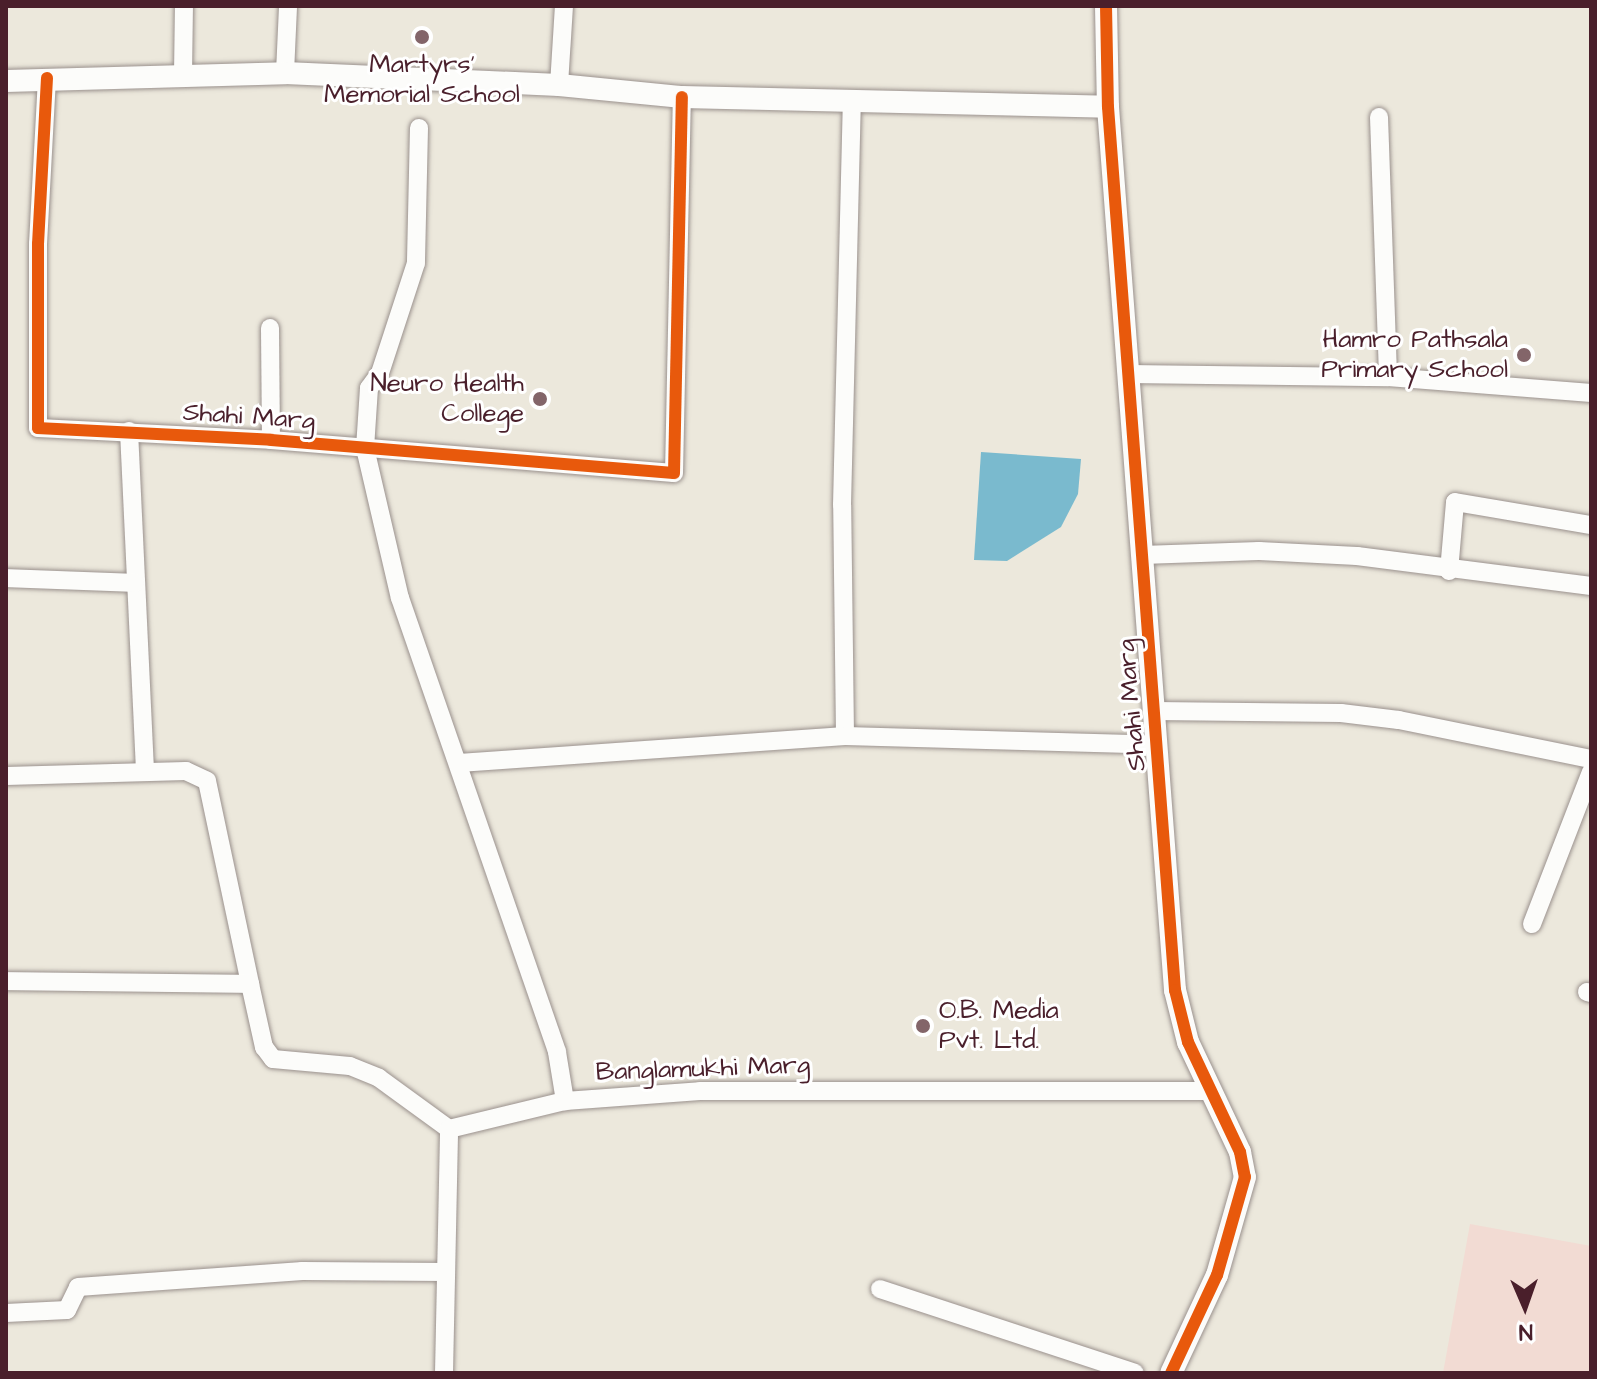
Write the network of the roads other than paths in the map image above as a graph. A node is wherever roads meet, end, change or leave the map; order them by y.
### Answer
1 (184, 6) edge
2 (288, 6) edge
3 (564, 6) edge
4 (1106, 6) edge
5 (285, 73) junction
6 (183, 75) junction
7 (47, 78) junction
8 (6, 81) edge
9 (559, 85) junction
10 (682, 97) junction
11 (852, 99) junction
12 (1108, 107) junction
13 (1379, 117) dead end
14 (419, 128) dead end
15 (270, 328) dead end
16 (1128, 374) junction
17 (1388, 377) junction
18 (1591, 393) edge
19 (129, 431) junction
20 (271, 440) junction
21 (365, 448) junction
22 (1591, 525) edge
23 (1142, 555) junction
24 (1449, 571) junction
25 (6, 578) edge
26 (135, 583) junction
27 (1591, 586) edge
28 (1154, 711) junction
29 (845, 736) junction
30 (1158, 745) junction
31 (1591, 759) edge
32 (459, 763) junction
33 (145, 772) junction
34 (1591, 772) edge
35 (6, 776) edge
36 (1532, 924) dead end
37 (6, 981) edge
38 (250, 984) junction
39 (1207, 1091) junction
40 (565, 1101) junction
41 (449, 1129) junction
42 (446, 1272) junction
43 (880, 1289) dead end
44 (6, 1313) edge
45 (444, 1373) edge
46 (1135, 1373) edge
47 (1171, 1373) edge

1 - 6 street
2 - 5 street
3 - 9 street
4 - 12 street, Shahi Marg
5 - 6 street
5 - 9 street
6 - 7 street
7 - 8 street
7 - 19 street, Shahi Marg
9 - 10 street
10 - 11 street
10 - 21 street, Shahi Marg
11 - 12 street
11 - 29 street
12 - 16 street, Shahi Marg
13 - 17 street
14 - 21 street
15 - 20 street
16 - 17 street
16 - 23 street, Shahi Marg
17 - 18 street
19 - 20 street, Shahi Marg
19 - 26 street
20 - 21 street, Shahi Marg
21 - 32 street
22 - 24 street
23 - 24 street
23 - 28 street, Shahi Marg
24 - 27 street
25 - 26 street
26 - 33 street
28 - 30 street, Shahi Marg
28 - 31 street
29 - 30 street, Shahi Marg
29 - 32 street, Shahi Marg
30 - 39 street, Shahi Marg
32 - 40 street
33 - 35 street
33 - 38 street
34 - 36 street
37 - 38 street
38 - 41 street
39 - 40 street, Banglamukhi Marg
39 - 47 street, Shahi Marg
40 - 41 street, Banglamukhi Marg
41 - 42 street
42 - 44 street
42 - 45 street
43 - 46 street

